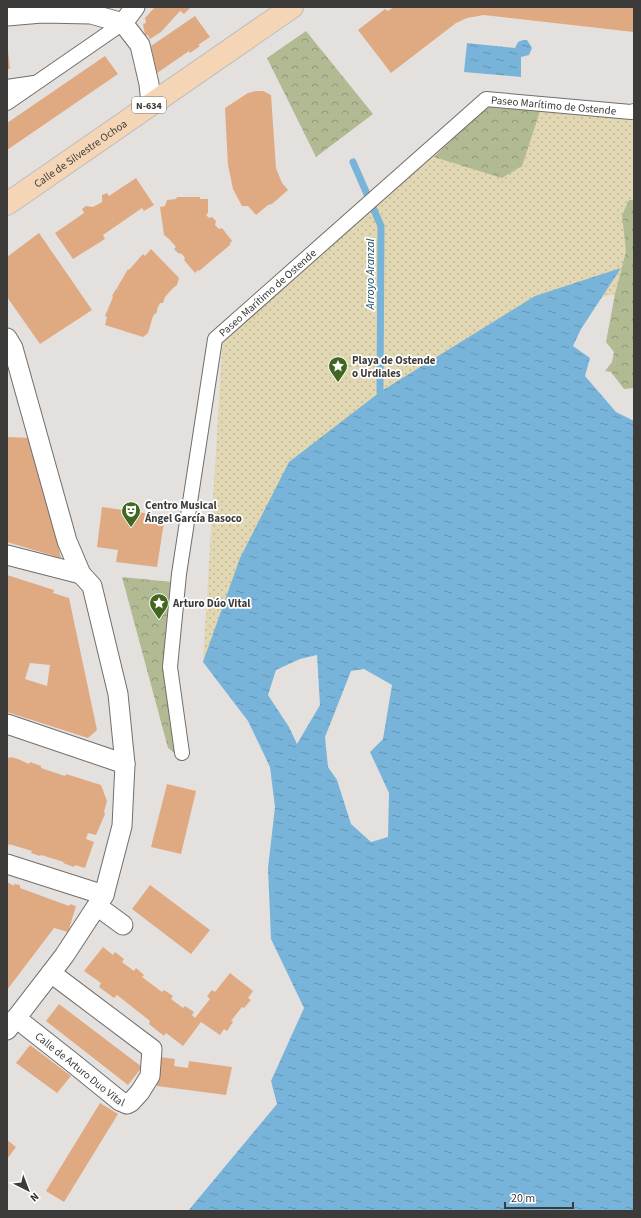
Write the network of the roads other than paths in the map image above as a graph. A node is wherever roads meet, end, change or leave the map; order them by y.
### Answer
1 (134, 7) edge
2 (292, 7) edge
3 (7, 16) edge
4 (123, 23) junction
5 (36, 83) junction
6 (7, 87) edge
7 (7, 103) edge
8 (151, 104) junction
9 (634, 111) edge
10 (7, 204) edge
11 (7, 338) edge
12 (7, 555) edge
13 (81, 574) junction
14 (7, 724) edge
15 (182, 753) dead end
16 (125, 764) junction
17 (7, 864) edge
18 (101, 900) junction
19 (122, 925) dead end
20 (51, 973) junction
21 (11, 1024) edge

1 - 4 street
2 - 8 highway, Calle de Silvestre Ochoa / N-634
3 - 4 street
4 - 5 street
4 - 8 street
5 - 6 street
5 - 7 street
8 - 10 highway, Calle de Silvestre Ochoa / N-634
9 - 15 street, Paseo Marítimo de Ostende
11 - 13 street
12 - 13 street
13 - 16 street
14 - 16 street
16 - 18 street
17 - 18 street
18 - 19 street
18 - 20 street
20 - 21 street
20 - 21 street, Calle de Arturo Duo Vital

